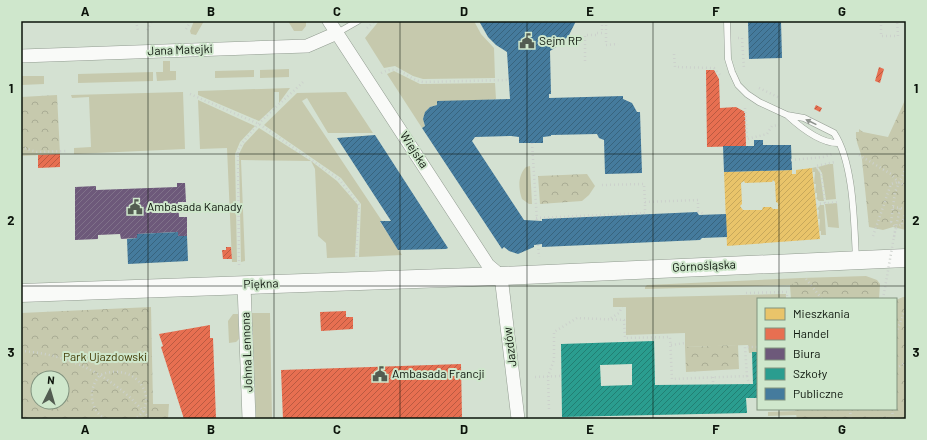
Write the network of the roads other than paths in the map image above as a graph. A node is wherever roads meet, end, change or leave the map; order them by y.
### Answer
1 (329, 21) edge
2 (358, 21) edge
3 (727, 21) edge
4 (338, 33) junction
5 (21, 56) edge
6 (787, 115) junction
7 (839, 143) junction
8 (906, 258) edge
9 (856, 259) junction
10 (501, 276) junction
11 (244, 285) junction
12 (21, 293) edge
13 (249, 419) edge
14 (518, 419) edge

1 - 4 street, Wiejska
2 - 4 lane
3 - 6 lane
4 - 5 street, Jana Matejki
4 - 10 street, Wiejska
6 - 7 lane
7 -> 6 lane
7 - 9 lane
8 - 9 street, Górnośląska
9 - 10 street, Górnośląska
10 - 11 street, Piękna
10 - 14 street, Jazdów
11 - 12 street, Piękna
11 - 13 street, Johna Lennona

